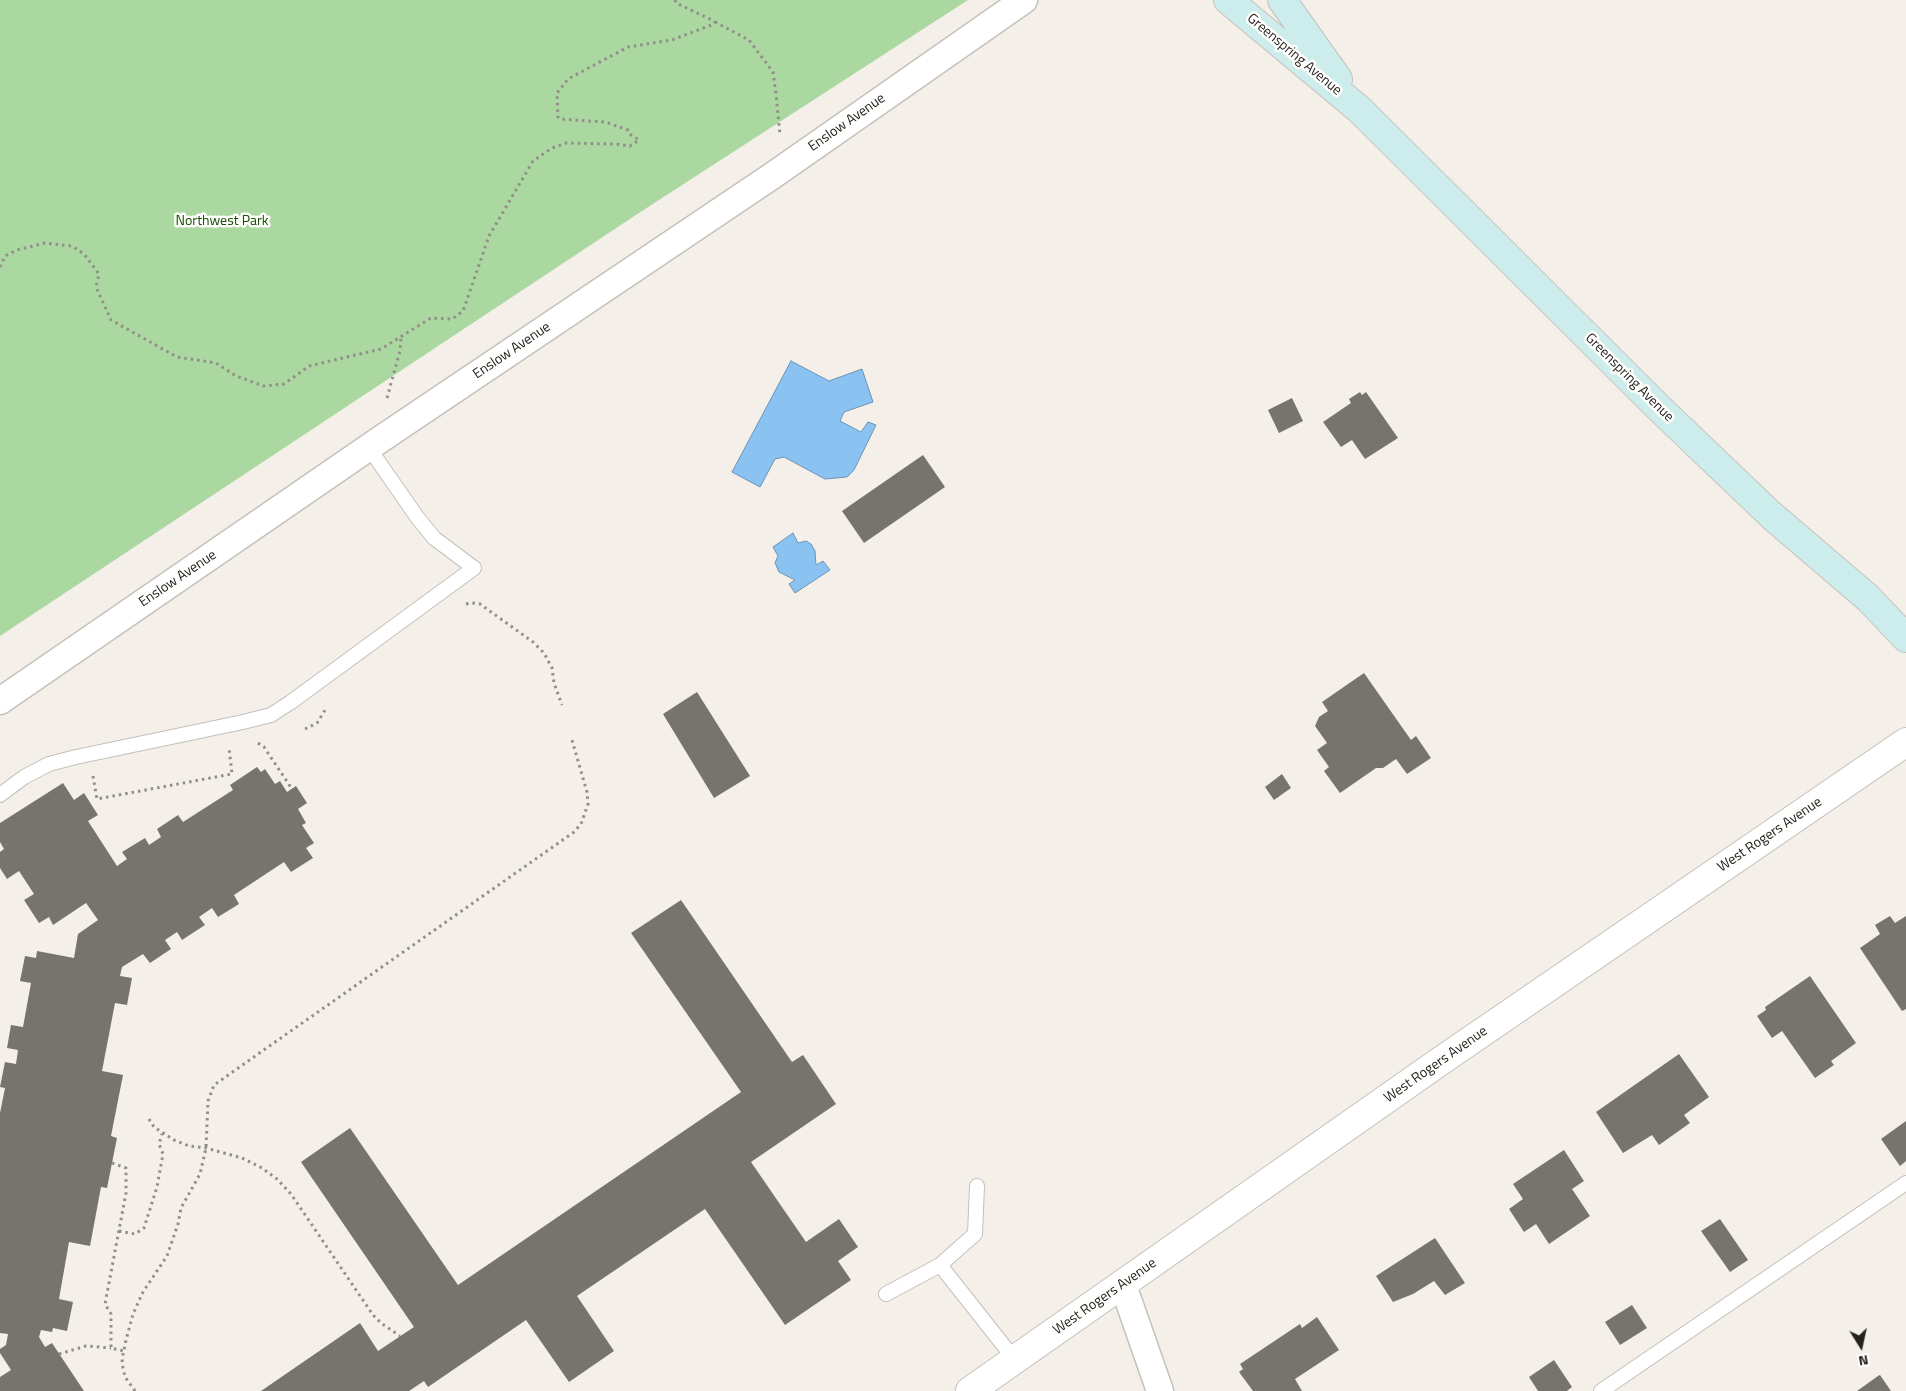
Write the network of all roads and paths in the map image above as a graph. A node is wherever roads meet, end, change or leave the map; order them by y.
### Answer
1 (675, 0) edge
2 (1024, 0) edge
3 (1228, 0) edge
4 (1282, 0) edge
5 (715, 22) junction
6 (1360, 110) junction
7 (782, 169) junction
8 (0, 267) edge
9 (401, 338) junction
10 (373, 444) junction
11 (465, 604) dead end
12 (1906, 638) edge
13 (0, 701) edge
14 (330, 703) dead end
15 (562, 705) dead end
16 (305, 729) dead end
17 (250, 740) dead end
18 (572, 740) dead end
19 (1906, 742) edge
20 (231, 743) dead end
21 (272, 749) dead end
22 (267, 752) junction
23 (89, 771) dead end
24 (292, 789) dead end
25 (0, 795) edge
26 (149, 1119) dead end
27 (162, 1134) junction
28 (206, 1148) junction
29 (112, 1163) dead end
30 (1906, 1183) edge
31 (977, 1186) dead end
32 (119, 1231) junction
33 (940, 1265) junction
34 (1123, 1285) junction
35 (886, 1294) dead end
36 (400, 1336) dead end
37 (111, 1348) junction
38 (124, 1351) junction
39 (59, 1354) dead end
40 (1015, 1360) junction
41 (135, 1391) edge
42 (970, 1391) edge
43 (1160, 1391) edge
44 (1600, 1391) edge

1 - 5 path
2 - 7 street, Enslow Avenue
3 - 6 main road, Greenspring Avenue
4 - 6 main road, Greenspring Avenue
5 - 7 path
5 - 9 path
6 - 12 main road, Greenspring Avenue
7 - 10 street, Enslow Avenue
8 - 9 path
9 - 10 path
10 - 13 street, Enslow Avenue
10 - 25 lane
11 - 15 path
14 - 16 path
17 - 22 path
18 - 28 path
19 - 34 street, West Rogers Avenue
20 - 23 path
21 - 22 path
22 - 24 path
26 - 27 path
27 - 28 path
27 - 32 path
28 - 36 path
28 - 38 path
29 - 32 path
30 - 44 lane
31 - 33 lane
32 - 37 path
33 - 35 lane
33 - 40 lane
34 - 40 street, West Rogers Avenue
34 - 43 street
37 - 38 path
37 - 39 path
38 - 41 path
40 - 42 street, West Rogers Avenue

